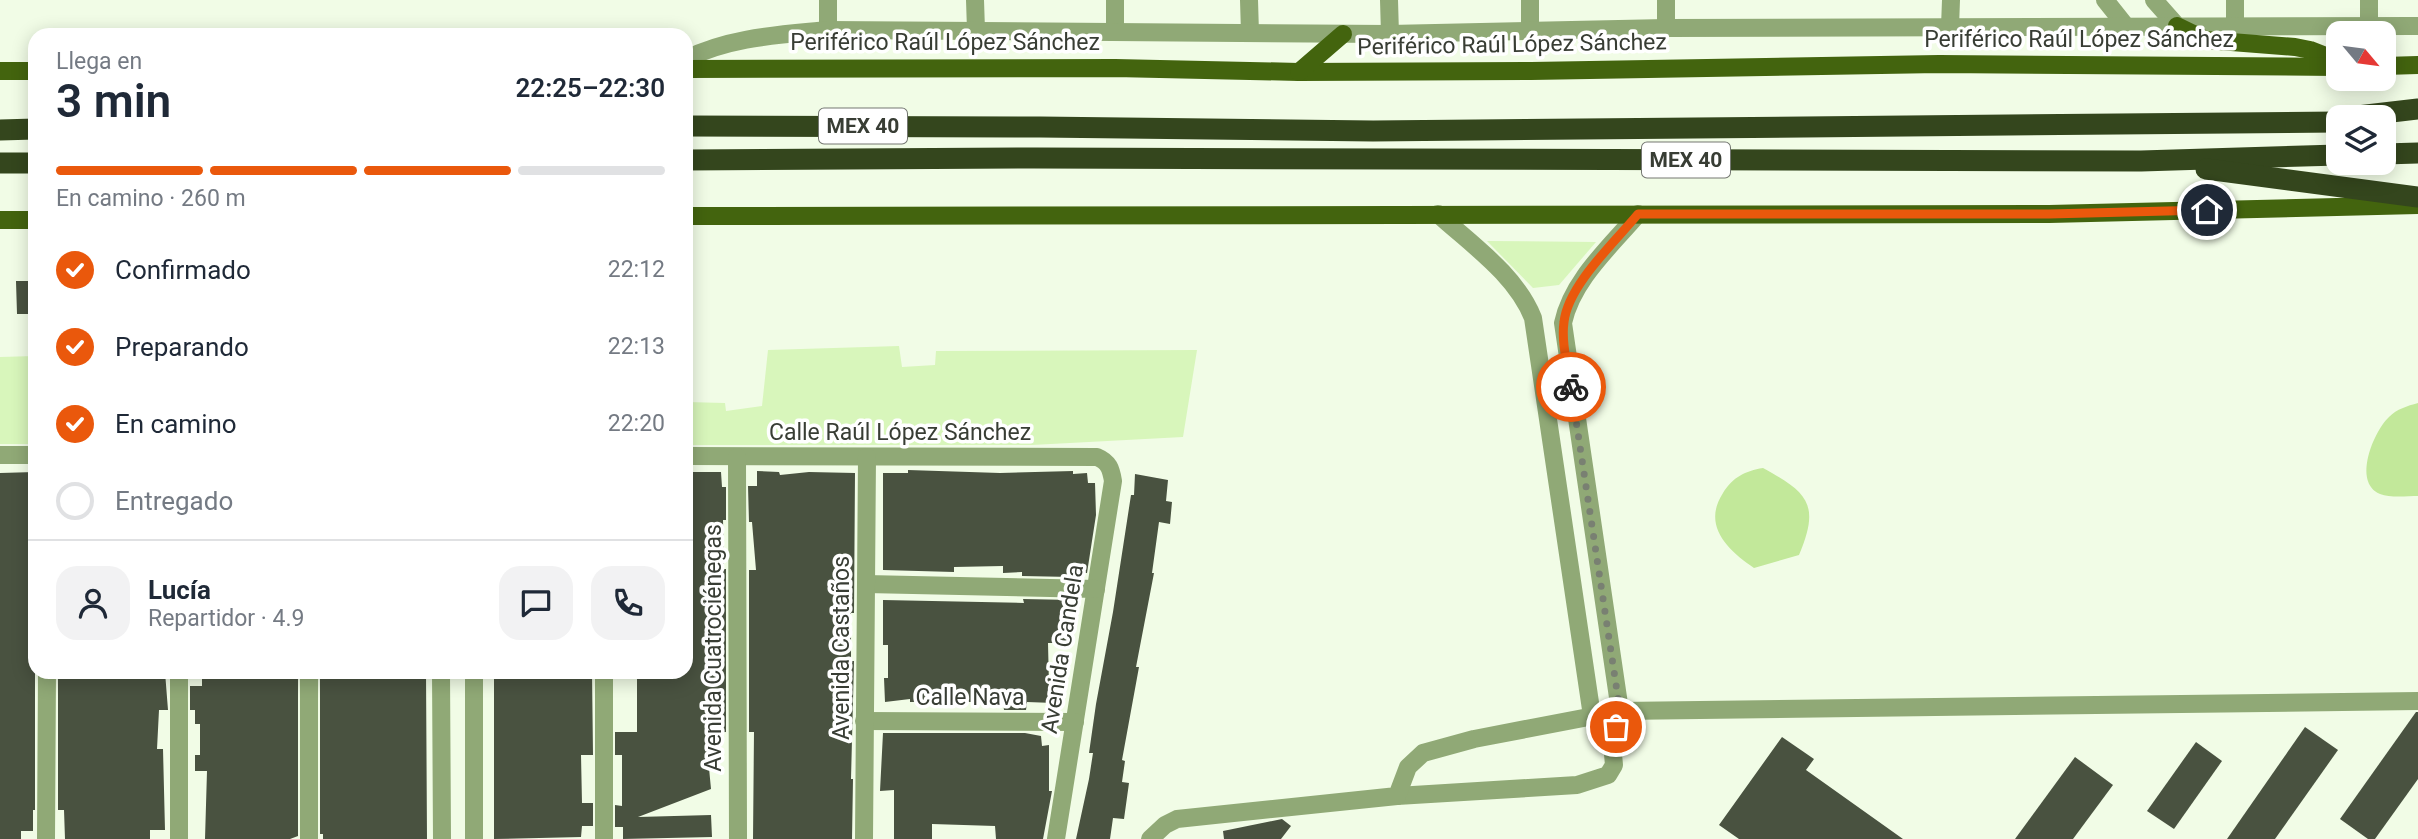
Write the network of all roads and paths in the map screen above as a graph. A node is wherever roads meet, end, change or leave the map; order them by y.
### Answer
1 (828, 0) edge
2 (975, 0) edge
3 (1115, 0) edge
4 (1250, 0) edge
5 (1390, 0) edge
6 (1530, 0) edge
7 (1666, 0) edge
8 (1951, 0) edge
9 (2105, 0) edge
10 (2154, 0) edge
11 (2235, 0) edge
12 (2369, 0) edge
13 (2369, 21) edge
14 (2125, 25) junction
15 (2177, 26) junction
16 (2235, 26) junction
17 (2326, 26) edge
18 (2396, 26) edge
19 (2418, 26) edge
20 (1666, 27) junction
21 (1950, 27) junction
22 (828, 30) junction
23 (976, 30) junction
24 (1530, 31) junction
25 (1115, 32) junction
26 (1250, 33) junction
27 (1343, 34) junction
28 (1390, 34) junction
29 (693, 56) edge
30 (2326, 56) edge
31 (2418, 65) edge
32 (2396, 66) edge
33 (2326, 67) edge
34 (693, 69) edge
35 (0, 71) edge
36 (28, 71) edge
37 (1299, 72) junction
38 (2418, 108) edge
39 (2396, 111) edge
40 (2326, 121) edge
41 (2396, 121) edge
42 (2418, 121) edge
43 (693, 126) edge
44 (28, 129) edge
45 (0, 130) edge
46 (2418, 153) edge
47 (2396, 154) edge
48 (2326, 155) edge
49 (693, 160) edge
50 (2141, 161) junction
51 (0, 163) edge
52 (28, 163) edge
53 (2418, 197) edge
54 (2418, 205) edge
55 (1438, 214) junction
56 (1638, 214) junction
57 (693, 216) edge
58 (0, 220) edge
59 (28, 220) edge
60 (1569, 368) junction
61 (1541, 372) junction
62 (0, 455) edge
63 (28, 456) edge
64 (693, 456) edge
65 (737, 457) junction
66 (867, 457) junction
67 (1110, 467) joint
68 (866, 584) junction
69 (1097, 589) junction
70 (47, 679) edge
71 (179, 679) edge
72 (309, 679) edge
73 (441, 679) edge
74 (474, 679) edge
75 (604, 679) edge
76 (2418, 701) edge
77 (1620, 711) junction
78 (1592, 716) junction
79 (864, 721) junction
80 (1075, 722) junction
81 (1612, 743) junction
82 (1397, 796) junction
83 (46, 839) edge
84 (178, 839) edge
85 (309, 839) edge
86 (442, 839) edge
87 (474, 839) edge
88 (604, 839) edge
89 (738, 839) edge
90 (864, 839) edge
91 (1056, 839) edge
92 (1150, 839) edge

1 - 22 street
2 - 23 street
3 - 25 street
4 - 26 street
5 - 28 street
6 - 24 street
7 - 20 street
8 - 21 street
9 - 14 street
10 - 15 street
11 - 16 street
12 - 13 street
14 - 15 street
14 - 21 street
15 - 16 street
15 - 30 main road
16 - 17 street
18 - 19 street
20 - 21 street
20 - 24 street
22 - 23 street
22 - 29 street
23 - 25 street
24 - 28 street
25 - 26 street
26 - 27 street
27 - 28 street
27 - 37 main road
31 - 32 main road
33 - 37 main road, Periférico Raúl López Sánchez
34 - 37 main road, Periférico Raúl López Sánchez
35 - 36 main road
38 - 39 highway
40 - 43 highway, MEX 40
41 - 42 highway
44 - 45 highway
46 - 47 highway
48 - 50 highway, MEX 40
49 - 50 highway, MEX 40
50 - 53 highway
51 - 52 highway
54 - 56 main road
55 - 56 main road
55 - 57 main road
55 - 61 street
56 - 60 street
58 - 59 main road
60 - 61 street
60 - 77 street
61 - 78 street
62 - 63 street
64 - 65 street, Calle Raúl López Sánchez
65 - 66 street, Calle Raúl López Sánchez
65 - 89 street, Avenida Cuatrociénegas
66 - 67 street, Calle Raúl López Sánchez
66 - 68 street, Avenida Castaños
67 - 69 street, Avenida Candela
68 - 69 street
68 - 79 street, Avenida Castaños
69 - 80 street, Avenida Candela
70 - 83 street
71 - 84 street
72 - 85 street
73 - 86 street
74 - 87 street
75 - 88 street
76 - 77 street
77 - 78 street
77 - 81 street
78 - 81 street
78 - 82 street
79 - 80 street, Calle Nava
79 - 90 street, Avenida Castaños
80 - 91 street, Avenida Candela
81 - 82 street
82 - 92 street

